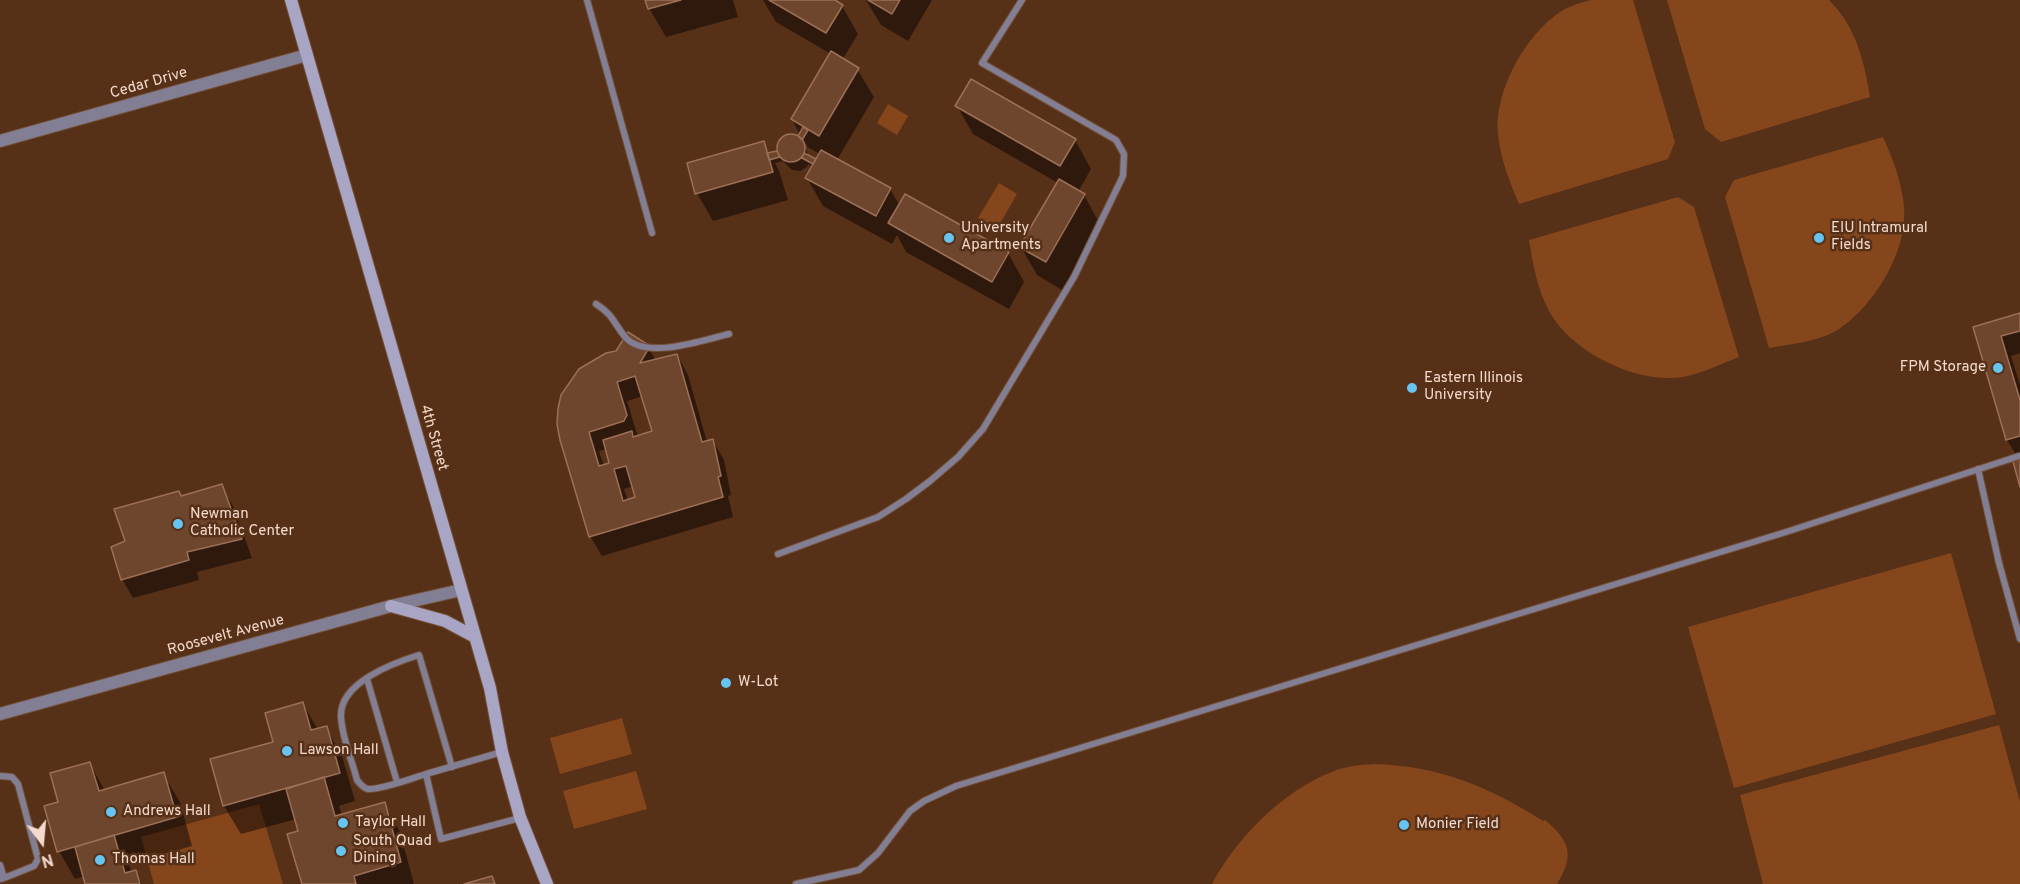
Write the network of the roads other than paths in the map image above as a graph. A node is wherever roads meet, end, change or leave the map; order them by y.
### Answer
1 (291, 0) edge
2 (587, 0) edge
3 (1022, 0) edge
4 (307, 55) junction
5 (0, 141) edge
6 (652, 233) dead end
7 (596, 304) dead end
8 (729, 334) dead end
9 (2019, 456) edge
10 (1978, 469) junction
11 (778, 554) dead end
12 (461, 590) junction
13 (391, 606) junction
14 (475, 637) junction
15 (2020, 639) edge
16 (367, 679) junction
17 (0, 714) edge
18 (502, 752) junction
19 (452, 767) junction
20 (426, 774) junction
21 (0, 776) edge
22 (397, 782) junction
23 (520, 817) junction
24 (0, 865) edge
25 (2, 879) edge
26 (547, 884) edge
27 (796, 884) edge

1 - 4 street, 4th Street
2 - 6 lane
3 - 11 lane
4 - 5 street, Cedar Drive
4 - 12 street, 4th Street
7 - 8 lane
9 - 10 lane
10 - 15 lane
10 - 27 lane
12 - 13 street, Roosevelt Avenue
12 - 14 street, 4th Street
13 - 14 street
13 - 17 street, Roosevelt Avenue
14 - 18 street, 4th Street
16 - 19 lane
16 - 22 lane
16 - 22 lane
18 - 19 lane
18 - 23 street, 4th Street
19 - 20 lane
20 - 22 lane
20 - 23 lane
21 - 25 lane
23 - 26 street, 4th Street
24 - 25 lane

